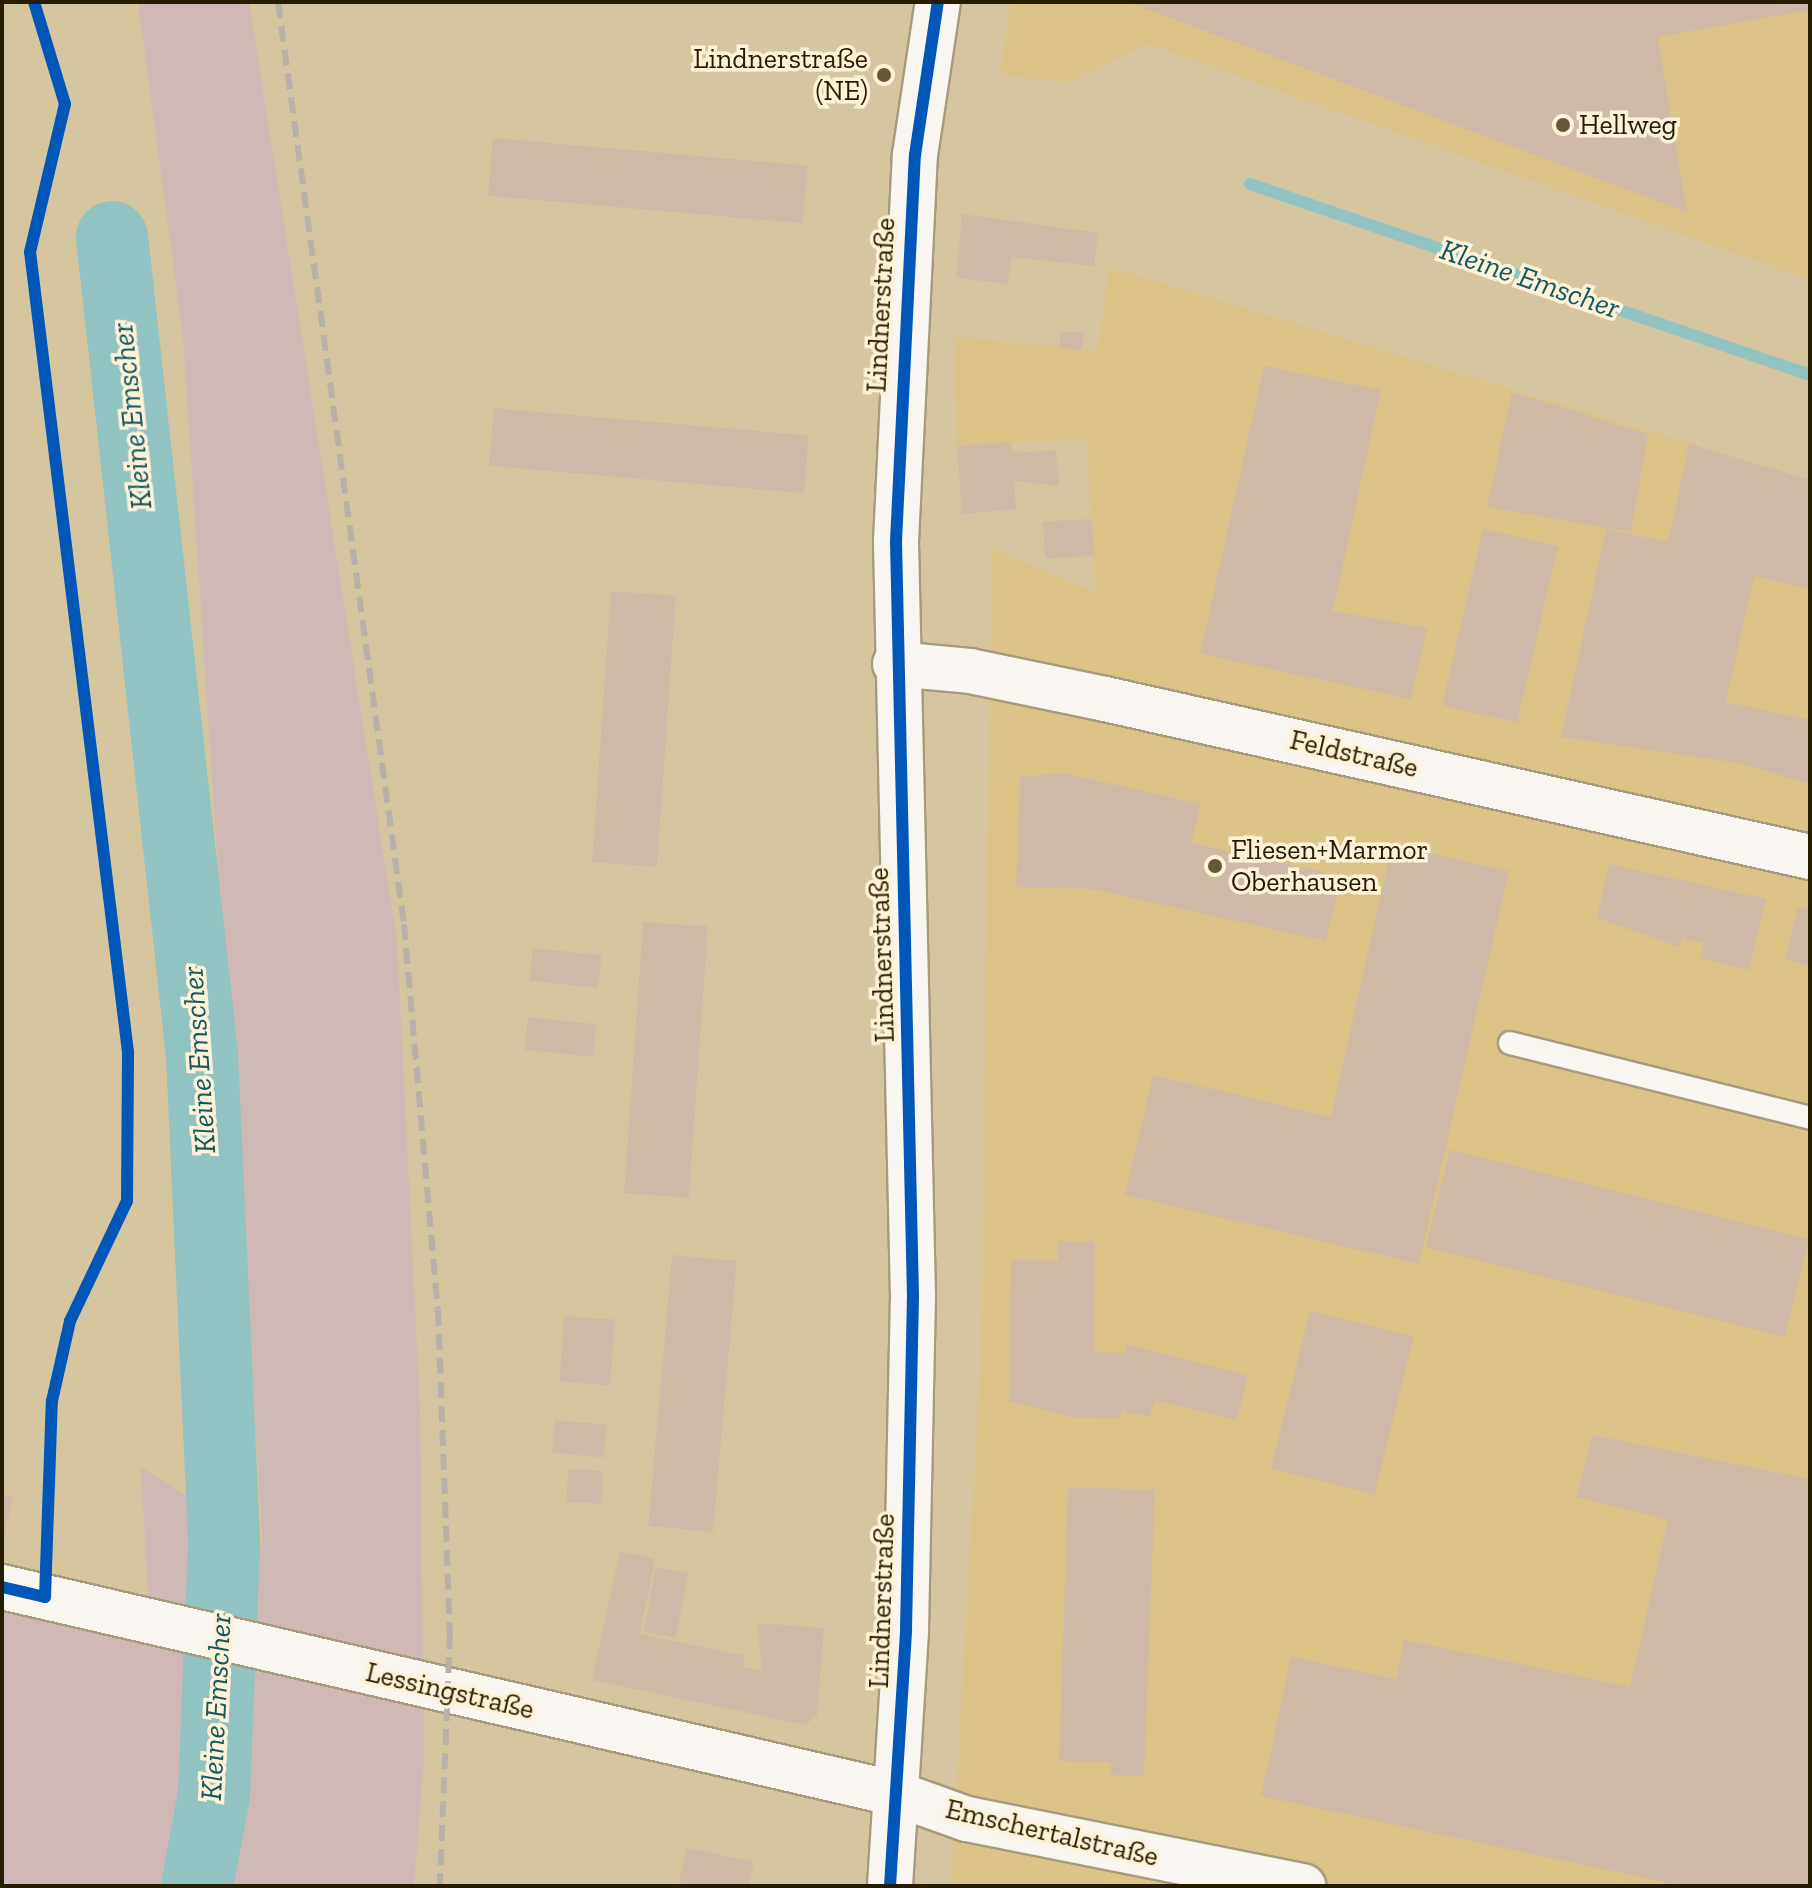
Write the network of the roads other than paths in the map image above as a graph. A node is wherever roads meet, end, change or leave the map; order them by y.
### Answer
1 (935, 9) edge
2 (895, 664) junction
3 (1810, 857) edge
4 (1510, 1043) dead end
5 (1810, 1118) edge
6 (2, 1587) edge
7 (897, 1794) junction
8 (890, 1886) edge
9 (1303, 1886) edge

1 - 2 street, Lindnerstraße
2 - 3 street, Feldstraße
2 - 7 street, Lindnerstraße
4 - 5 lane
6 - 7 street, Lessingstraße
7 - 8 street, Lindnerstraße
7 - 9 street, Emschertalstraße

